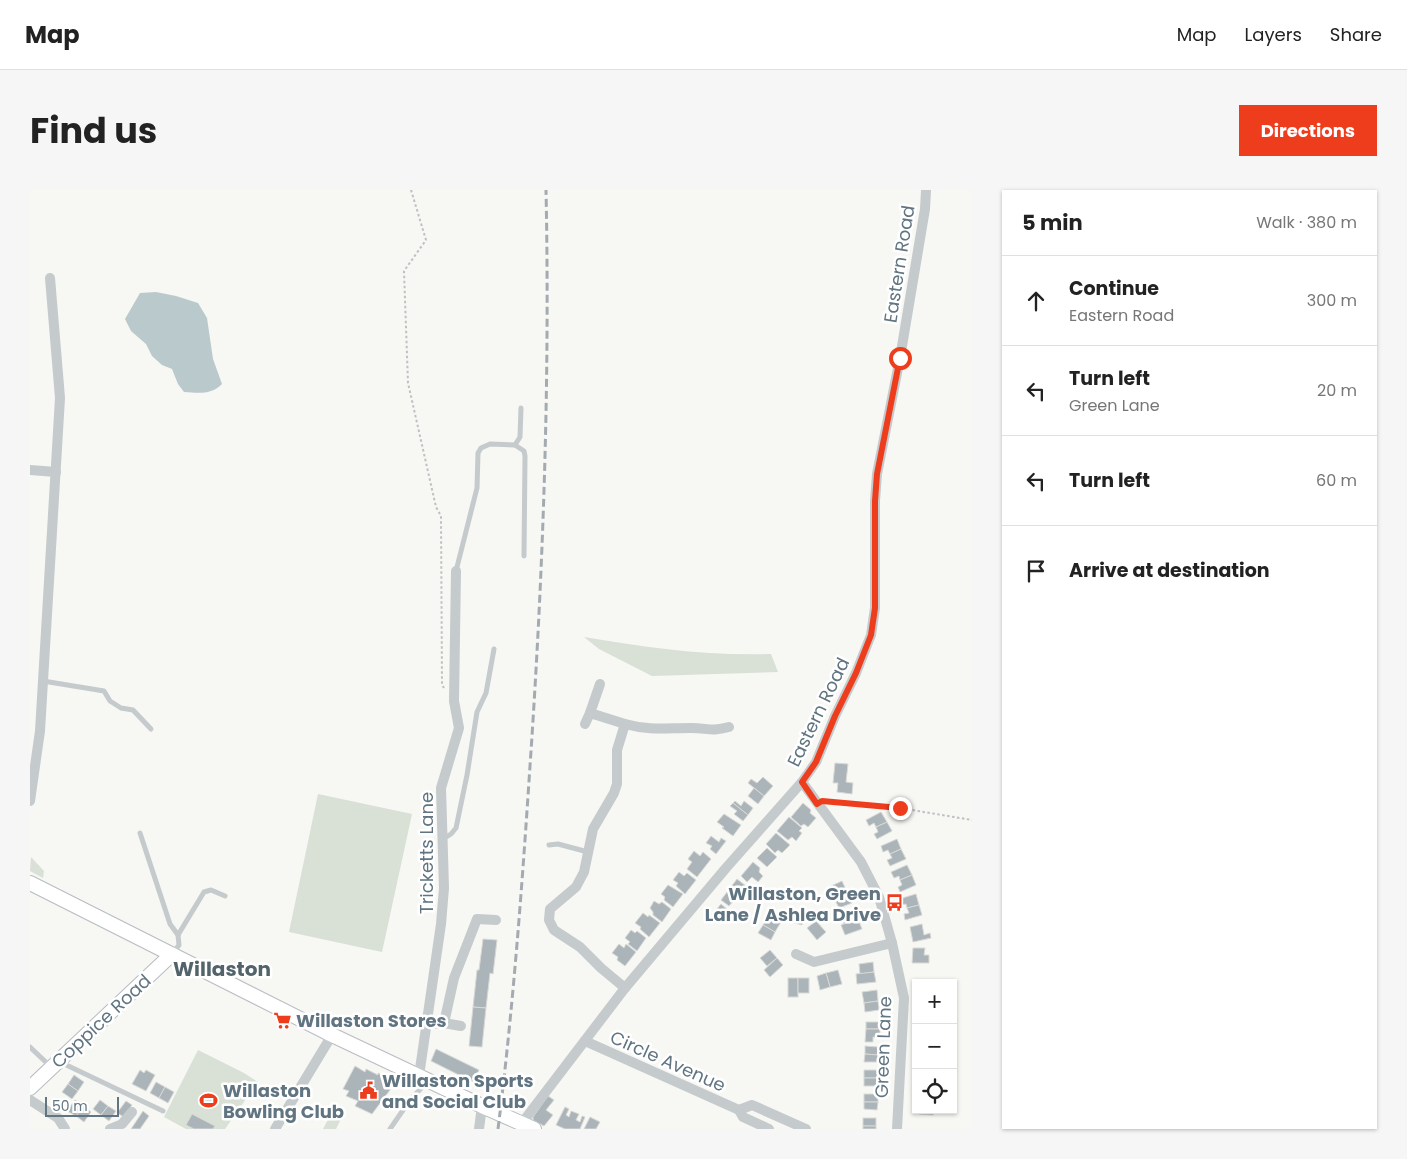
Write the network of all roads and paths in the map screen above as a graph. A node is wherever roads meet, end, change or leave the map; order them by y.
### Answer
1 (412, 190) edge
2 (926, 190) edge
3 (50, 278) dead end
4 (521, 408) dead end
5 (515, 445) junction
6 (30, 470) edge
7 (56, 472) junction
8 (524, 556) dead end
9 (456, 571) joint
10 (494, 649) dead end
11 (43, 681) junction
12 (600, 684) dead end
13 (454, 701) junction
14 (590, 713) junction
15 (585, 724) dead end
16 (625, 724) junction
17 (729, 727) dead end
18 (151, 729) dead end
19 (802, 782) junction
20 (30, 801) edge
21 (817, 804) junction
22 (972, 820) edge
23 (140, 833) dead end
24 (442, 839) junction
25 (549, 845) dead end
26 (588, 852) junction
27 (30, 883) edge
28 (224, 896) dead end
29 (496, 920) dead end
30 (178, 935) junction
31 (892, 943) junction
32 (796, 954) dead end
33 (172, 955) junction
34 (625, 988) junction
35 (444, 1023) junction
36 (427, 1024) junction
37 (460, 1026) dead end
38 (332, 1035) junction
39 (585, 1041) junction
40 (30, 1047) edge
41 (55, 1064) junction
42 (423, 1078) junction
43 (30, 1088) edge
44 (30, 1100) edge
45 (482, 1106) junction
46 (739, 1110) junction
47 (132, 1112) dead end
48 (163, 1112) dead end
49 (528, 1126) edge
50 (65, 1129) edge
51 (110, 1129) edge
52 (275, 1129) edge
53 (390, 1129) edge
54 (480, 1129) edge
55 (768, 1129) edge
56 (806, 1129) edge
57 (897, 1129) edge

1 - 13 path
2 - 19 street, Eastern Road
3 - 7 street
4 - 5 lane
5 - 8 lane
5 - 9 lane
6 - 7 street
7 - 11 street
9 - 13 street, Tricketts Lane
10 - 24 lane
11 - 18 lane
11 - 20 street
12 - 14 street
13 - 24 street, Tricketts Lane
14 - 15 street
14 - 16 street
16 - 17 street
16 - 26 street
19 - 21 street, Green Lane
19 - 34 street, Eastern Road
21 - 22 path
21 - 31 street, Green Lane
23 - 30 lane
24 - 36 street, Tricketts Lane
25 - 26 lane
26 - 34 street
27 - 33 street
28 - 30 lane
29 - 35 street
30 - 33 lane
31 - 32 street
31 - 57 street, Green Lane
33 - 38 street
33 - 41 street, Coppice Road
34 - 39 street, Eastern Road
35 - 36 street
35 - 37 street
36 - 42 street, Tricketts Lane
38 - 42 street
38 - 52 street
39 - 46 street, Circle Avenue
39 - 49 street, Eastern Road
40 - 41 lane
41 - 43 street, Coppice Road
41 - 48 lane
42 - 45 street
42 - 53 lane
44 - 50 street
45 - 49 street
45 - 54 street
46 - 55 street, Circle Avenue
46 - 56 street, Circle Avenue
47 - 51 street

